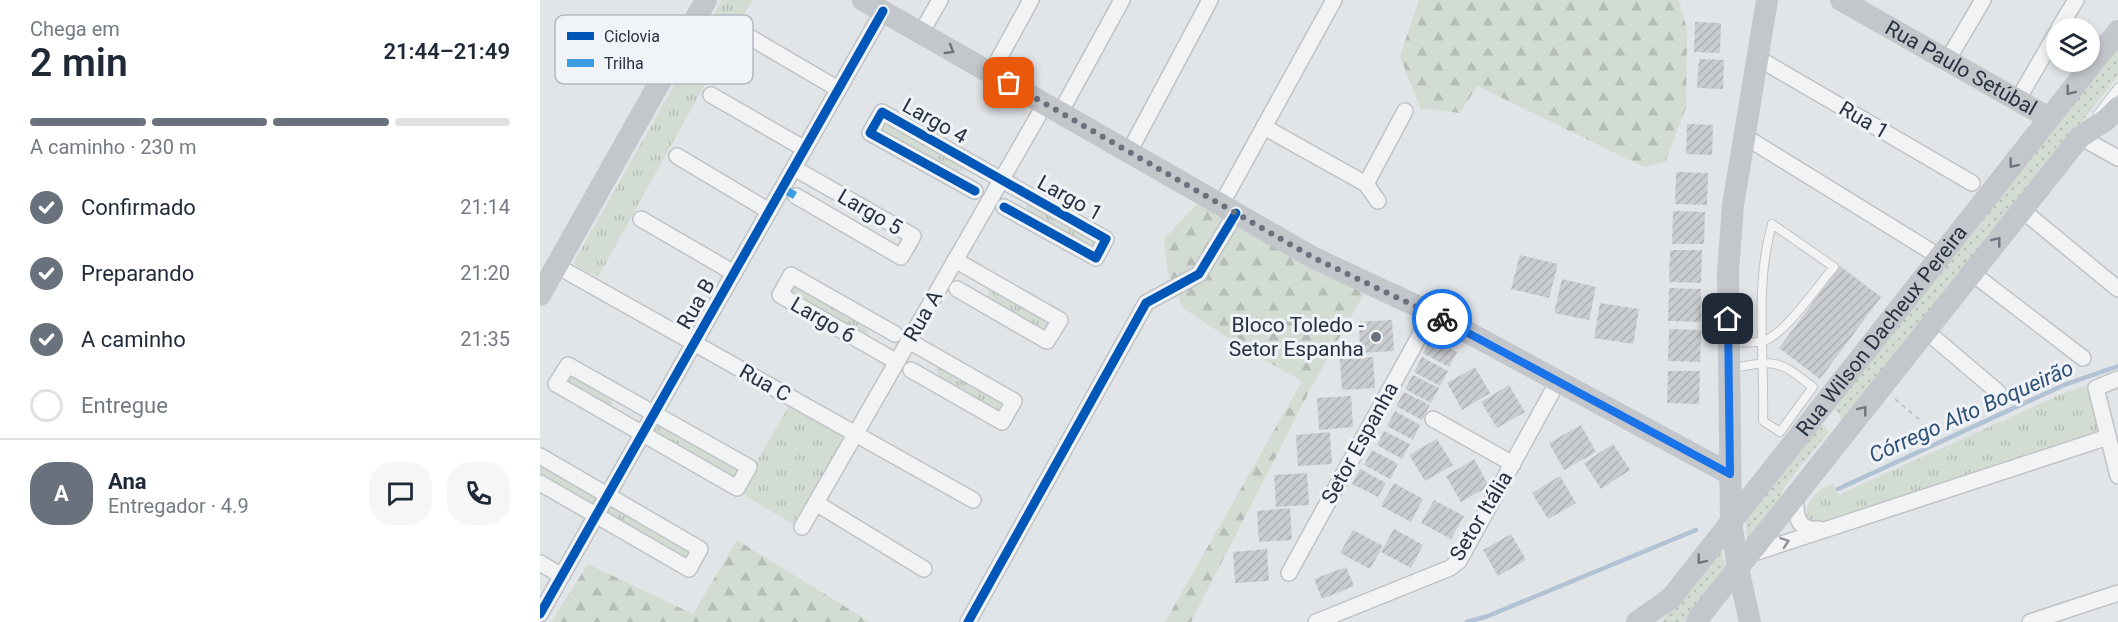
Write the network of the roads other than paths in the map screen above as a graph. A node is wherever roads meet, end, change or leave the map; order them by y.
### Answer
1 (706, 0) edge
2 (863, 0) edge
3 (940, 0) edge
4 (1032, 0) edge
5 (1122, 0) edge
6 (1210, 0) edge
7 (1334, 0) edge
8 (1767, 0) edge
9 (1781, 0) edge
10 (1841, 0) edge
11 (1983, 0) edge
12 (2076, 0) edge
13 (883, 11) junction
14 (698, 15) edge
15 (2066, 18) edge
16 (1763, 29) junction
17 (2118, 31) edge
18 (921, 33) junction
19 (753, 39) edge
20 (2046, 51) edge
21 (1756, 57) junction
22 (1947, 61) junction
23 (991, 73) junction
24 (659, 84) edge
25 (2118, 88) edge
26 (838, 89) junction
27 (711, 95) dead end
28 (2017, 101) junction
29 (1052, 108) junction
30 (2118, 108) edge
31 (1405, 111) dead end
32 (2049, 118) junction
33 (1264, 127) junction
34 (1744, 136) junction
35 (2080, 137) junction
36 (805, 149) junction
37 (1129, 152) junction
38 (677, 156) dead end
39 (2118, 158) edge
40 (794, 168) junction
41 (981, 168) junction
42 (955, 180) junction
43 (1001, 180) junction
44 (818, 182) junction
45 (1972, 183) dead end
46 (1366, 184) junction
47 (975, 191) dead end
48 (1021, 191) junction
49 (796, 196) dead end
50 (1378, 201) dead end
51 (1004, 207) dead end
52 (1229, 209) junction
53 (2022, 210) junction
54 (769, 211) junction
55 (824, 212) junction
56 (1023, 218) junction
57 (641, 219) dead end
58 (1940, 257) junction
59 (955, 260) junction
60 (556, 266) junction
61 (734, 273) junction
62 (1972, 273) junction
63 (981, 275) junction
64 (957, 289) dead end
65 (2118, 289) edge
66 (540, 295) edge
67 (984, 305) junction
68 (1432, 314) junction
69 (868, 319) junction
70 (1926, 331) junction
71 (902, 338) junction
72 (1763, 341) junction
73 (1729, 342) junction
74 (694, 343) junction
75 (879, 352) junction
76 (929, 353) junction
77 (2083, 358) dead end
78 (897, 362) junction
79 (1763, 364) junction
80 (1729, 368) junction
81 (911, 370) dead end
82 (2118, 379) edge
83 (1558, 381) junction
84 (937, 385) junction
85 (614, 391) junction
86 (1998, 392) dead end
87 (654, 413) junction
88 (1433, 420) dead end
89 (620, 421) junction
90 (1810, 422) junction
91 (642, 434) junction
92 (855, 434) junction
93 (2108, 437) junction
94 (1837, 443) junction
95 (540, 456) edge
96 (1513, 464) junction
97 (1730, 467) junction
98 (1769, 473) junction
99 (2118, 476) edge
100 (540, 483) edge
101 (607, 495) junction
102 (1796, 495) junction
103 (973, 500) dead end
104 (816, 503) junction
105 (596, 515) junction
106 (1731, 522) junction
107 (802, 527) dead end
108 (1822, 529) junction
109 (1743, 562) junction
110 (540, 563) edge
111 (924, 569) dead end
112 (1288, 573) dead end
113 (562, 576) junction
114 (2118, 593) edge
115 (1671, 598) junction
116 (540, 614) edge
117 (1700, 616) edge
118 (1749, 617) edge
119 (968, 622) edge
120 (1316, 622) edge
121 (1637, 622) edge
122 (1652, 622) edge
123 (2030, 622) edge

1 - 14 main road
2 - 13 main road
3 - 18 street
4 - 23 street
5 - 29 street, Rua A
6 - 37 street
7 - 33 street
8 - 16 main road
9 - 16 main road
10 - 22 main road, Rua Paulo Setúbal
11 - 22 street
12 - 15 street
13 - 18 main road
13 - 26 street, Rua B
16 - 21 main road
17 -> 32 main road, Rua Wilson Dacheux Pereira
18 -> 23 main road
19 - 26 street
20 - 28 street
21 - 34 main road
21 - 45 street, Rua 1
22 - 28 main road, Rua Paulo Setúbal
23 - 29 main road
24 - 60 main road
25 - 35 lane
26 - 36 street, Rua B
27 - 36 street
28 - 32 main road, Rua Paulo Setúbal
29 - 37 main road
29 - 43 street, Rua A
30 - 35 main road, Rua Wilson Dacheux Pereira
31 - 46 street
32 -> 58 main road, Rua Wilson Dacheux Pereira
33 - 46 street
33 - 52 street
34 - 58 street
34 - 73 main road
35 - 39 street
35 - 53 main road, Rua Wilson Dacheux Pereira
36 - 40 street, Rua B
37 - 52 main road
38 - 54 street
40 - 44 street, Largo 5
40 - 54 street, Rua B
41 - 42 street
41 - 42 street, Largo 4
41 - 43 street, Largo 4
42 - 47 street, Largo 4
43 - 48 street, Largo 1
43 - 59 street, Rua A
44 - 55 street
44 - 55 street, Largo 5
46 - 50 street
48 - 56 street
48 - 56 street, Largo 1
49 - 55 street, Largo 5
51 - 56 street, Largo 1
52 - 68 main road
52 - 119 street
62 -> 53 main road, Rua Wilson Dacheux Pereira
53 - 65 street
54 - 61 street, Rua B
57 - 61 street
58 - 90 main road, Rua Wilson Dacheux Pereira
59 - 63 street
59 - 71 street, Rua A
60 - 66 main road
60 - 74 street, Rua C
61 - 74 street, Rua B
62 - 70 main road, Rua Wilson Dacheux Pereira
62 - 77 street
63 - 67 street
63 - 67 street
64 - 67 street
68 - 83 main road
68 - 112 street, Setor Espanha
69 - 71 street, Largo 6
69 - 75 street
69 - 75 street, Largo 6
70 - 86 street
94 -> 70 main road, Rua Wilson Dacheux Pereira
71 - 76 street, Largo 6
71 - 78 street, Rua A
72 - 72 lane
72 - 73 lane
72 - 79 lane
73 - 80 main road
74 - 87 street, Rua B
74 - 92 street, Rua C
75 - 78 street, Largo 6
76 - 84 street
76 - 84 street, Largo 6
78 - 92 street, Rua A
79 - 79 lane
79 - 80 lane
80 - 97 main road
81 - 84 street
82 - 93 street
83 - 96 street, Setor Itália
83 - 97 main road
85 - 87 street
85 - 89 street
85 - 89 street
87 - 91 street, Rua B
87 - 91 street
88 - 96 street, Setor Itália
89 - 91 street
90 - 94 main road
90 - 98 main road, Rua Wilson Dacheux Pereira
91 - 101 street, Rua B
92 - 103 street, Rua C
92 - 104 street, Rua A
93 - 99 street
93 - 108 street
94 - 102 main road, Rua Wilson Dacheux Pereira
95 - 101 street
96 - 120 street, Setor Itália
97 - 98 main road
97 - 106 main road
98 - 106 main road, Rua Wilson Dacheux Pereira
100 - 105 street
101 - 105 street, Rua B
101 - 105 street
102 - 108 street
102 - 109 main road, Rua Wilson Dacheux Pereira
104 - 107 street, Rua A
104 - 111 street
105 - 113 street, Rua B
106 - 109 main road
106 -> 115 main road, Rua Wilson Dacheux Pereira
109 -> 108 street
109 - 117 main road, Rua Wilson Dacheux Pereira
109 - 118 main road
110 - 113 street
113 - 116 street, Rua B
114 - 123 street
115 - 121 main road, Rua Wilson Dacheux Pereira
115 - 122 lane
117 - 118 main road

